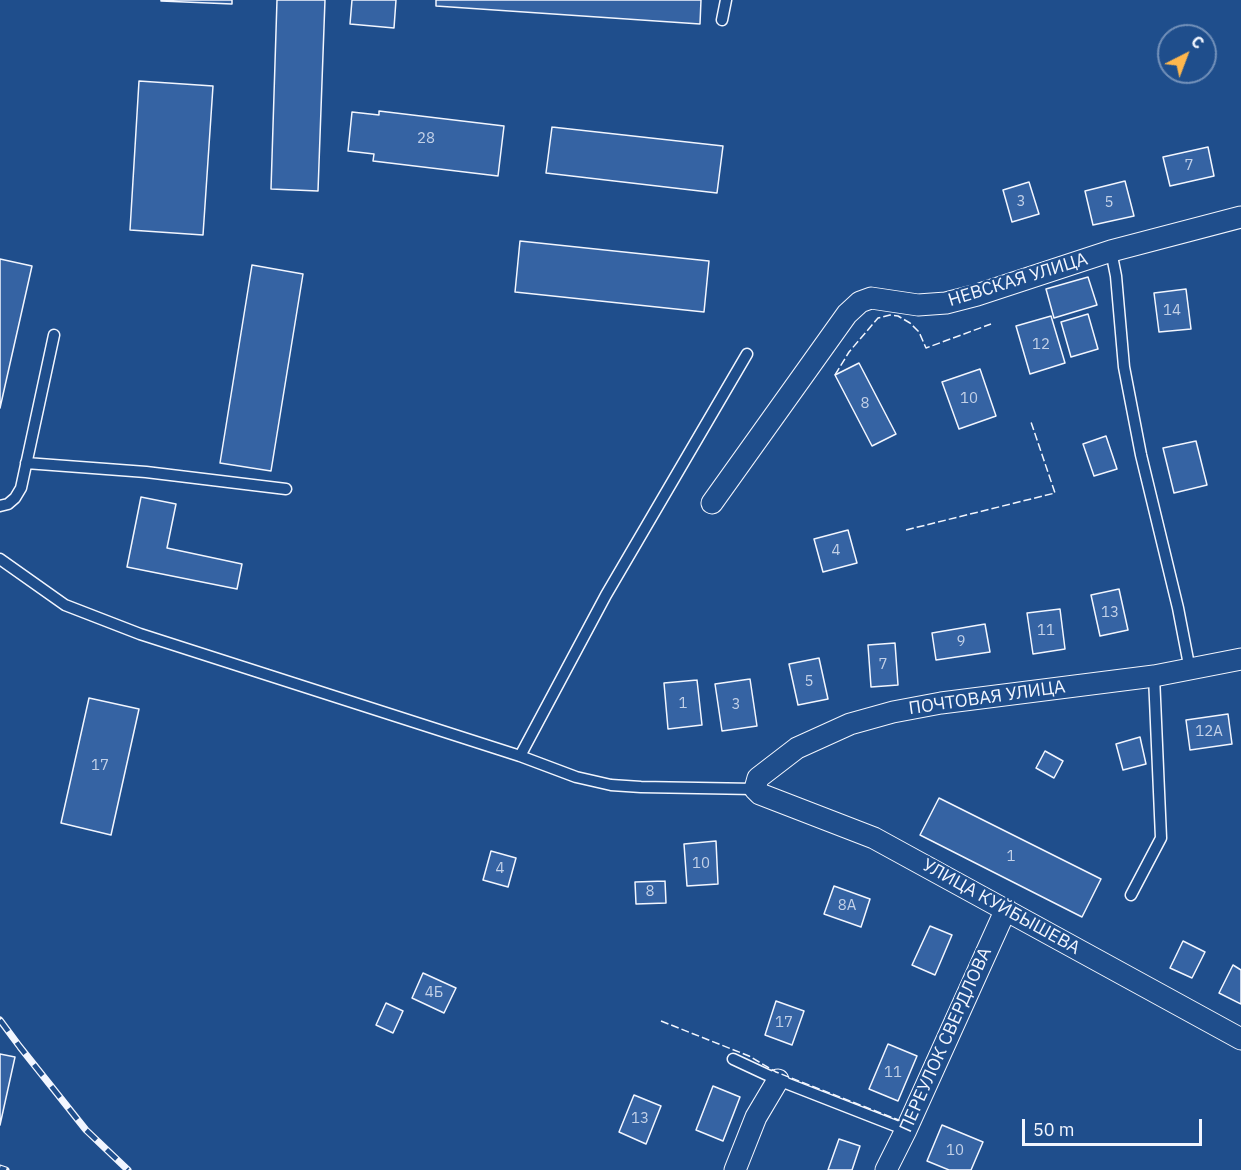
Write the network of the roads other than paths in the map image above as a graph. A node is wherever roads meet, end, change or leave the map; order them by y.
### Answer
1 (726, 0) edge
2 (723, 20) dead end
3 (1241, 217) edge
4 (1112, 251) junction
5 (54, 335) dead end
6 (747, 354) dead end
7 (26, 463) junction
8 (286, 489) dead end
9 (712, 503) dead end
10 (0, 506) edge
11 (0, 559) edge
12 (1241, 659) edge
13 (1190, 670) junction
14 (1154, 676) junction
15 (520, 756) junction
16 (755, 789) junction
17 (1131, 895) dead end
18 (1006, 909) junction
19 (1241, 1039) edge
20 (734, 1059) dead end
21 (778, 1080) junction
22 (906, 1130) junction
23 (735, 1170) edge
24 (886, 1170) edge

1 - 2 lane
3 - 4 street, НЕВСКАЯ УЛИЦА
4 - 9 street, НЕВСКАЯ УЛИЦА
4 - 13 lane
5 - 7 lane
6 - 15 lane
7 - 8 lane
7 - 10 lane
11 - 15 lane
12 - 13 street, ПОЧТОВАЯ УЛИЦА
13 - 14 street, ПОЧТОВАЯ УЛИЦА
14 - 16 street, ПОЧТОВАЯ УЛИЦА
14 - 17 lane
15 - 16 lane
16 - 18 street, УЛИЦА КУЙБЫШЕВА
18 - 19 street, УЛИЦА КУЙБЫШЕВА
18 - 22 street, ПЕРЕУЛОК СВЕРДЛОВА
20 - 21 lane
21 - 22 lane
21 - 23 street
22 - 24 street, ПЕРЕУЛОК СВЕРДЛОВА

